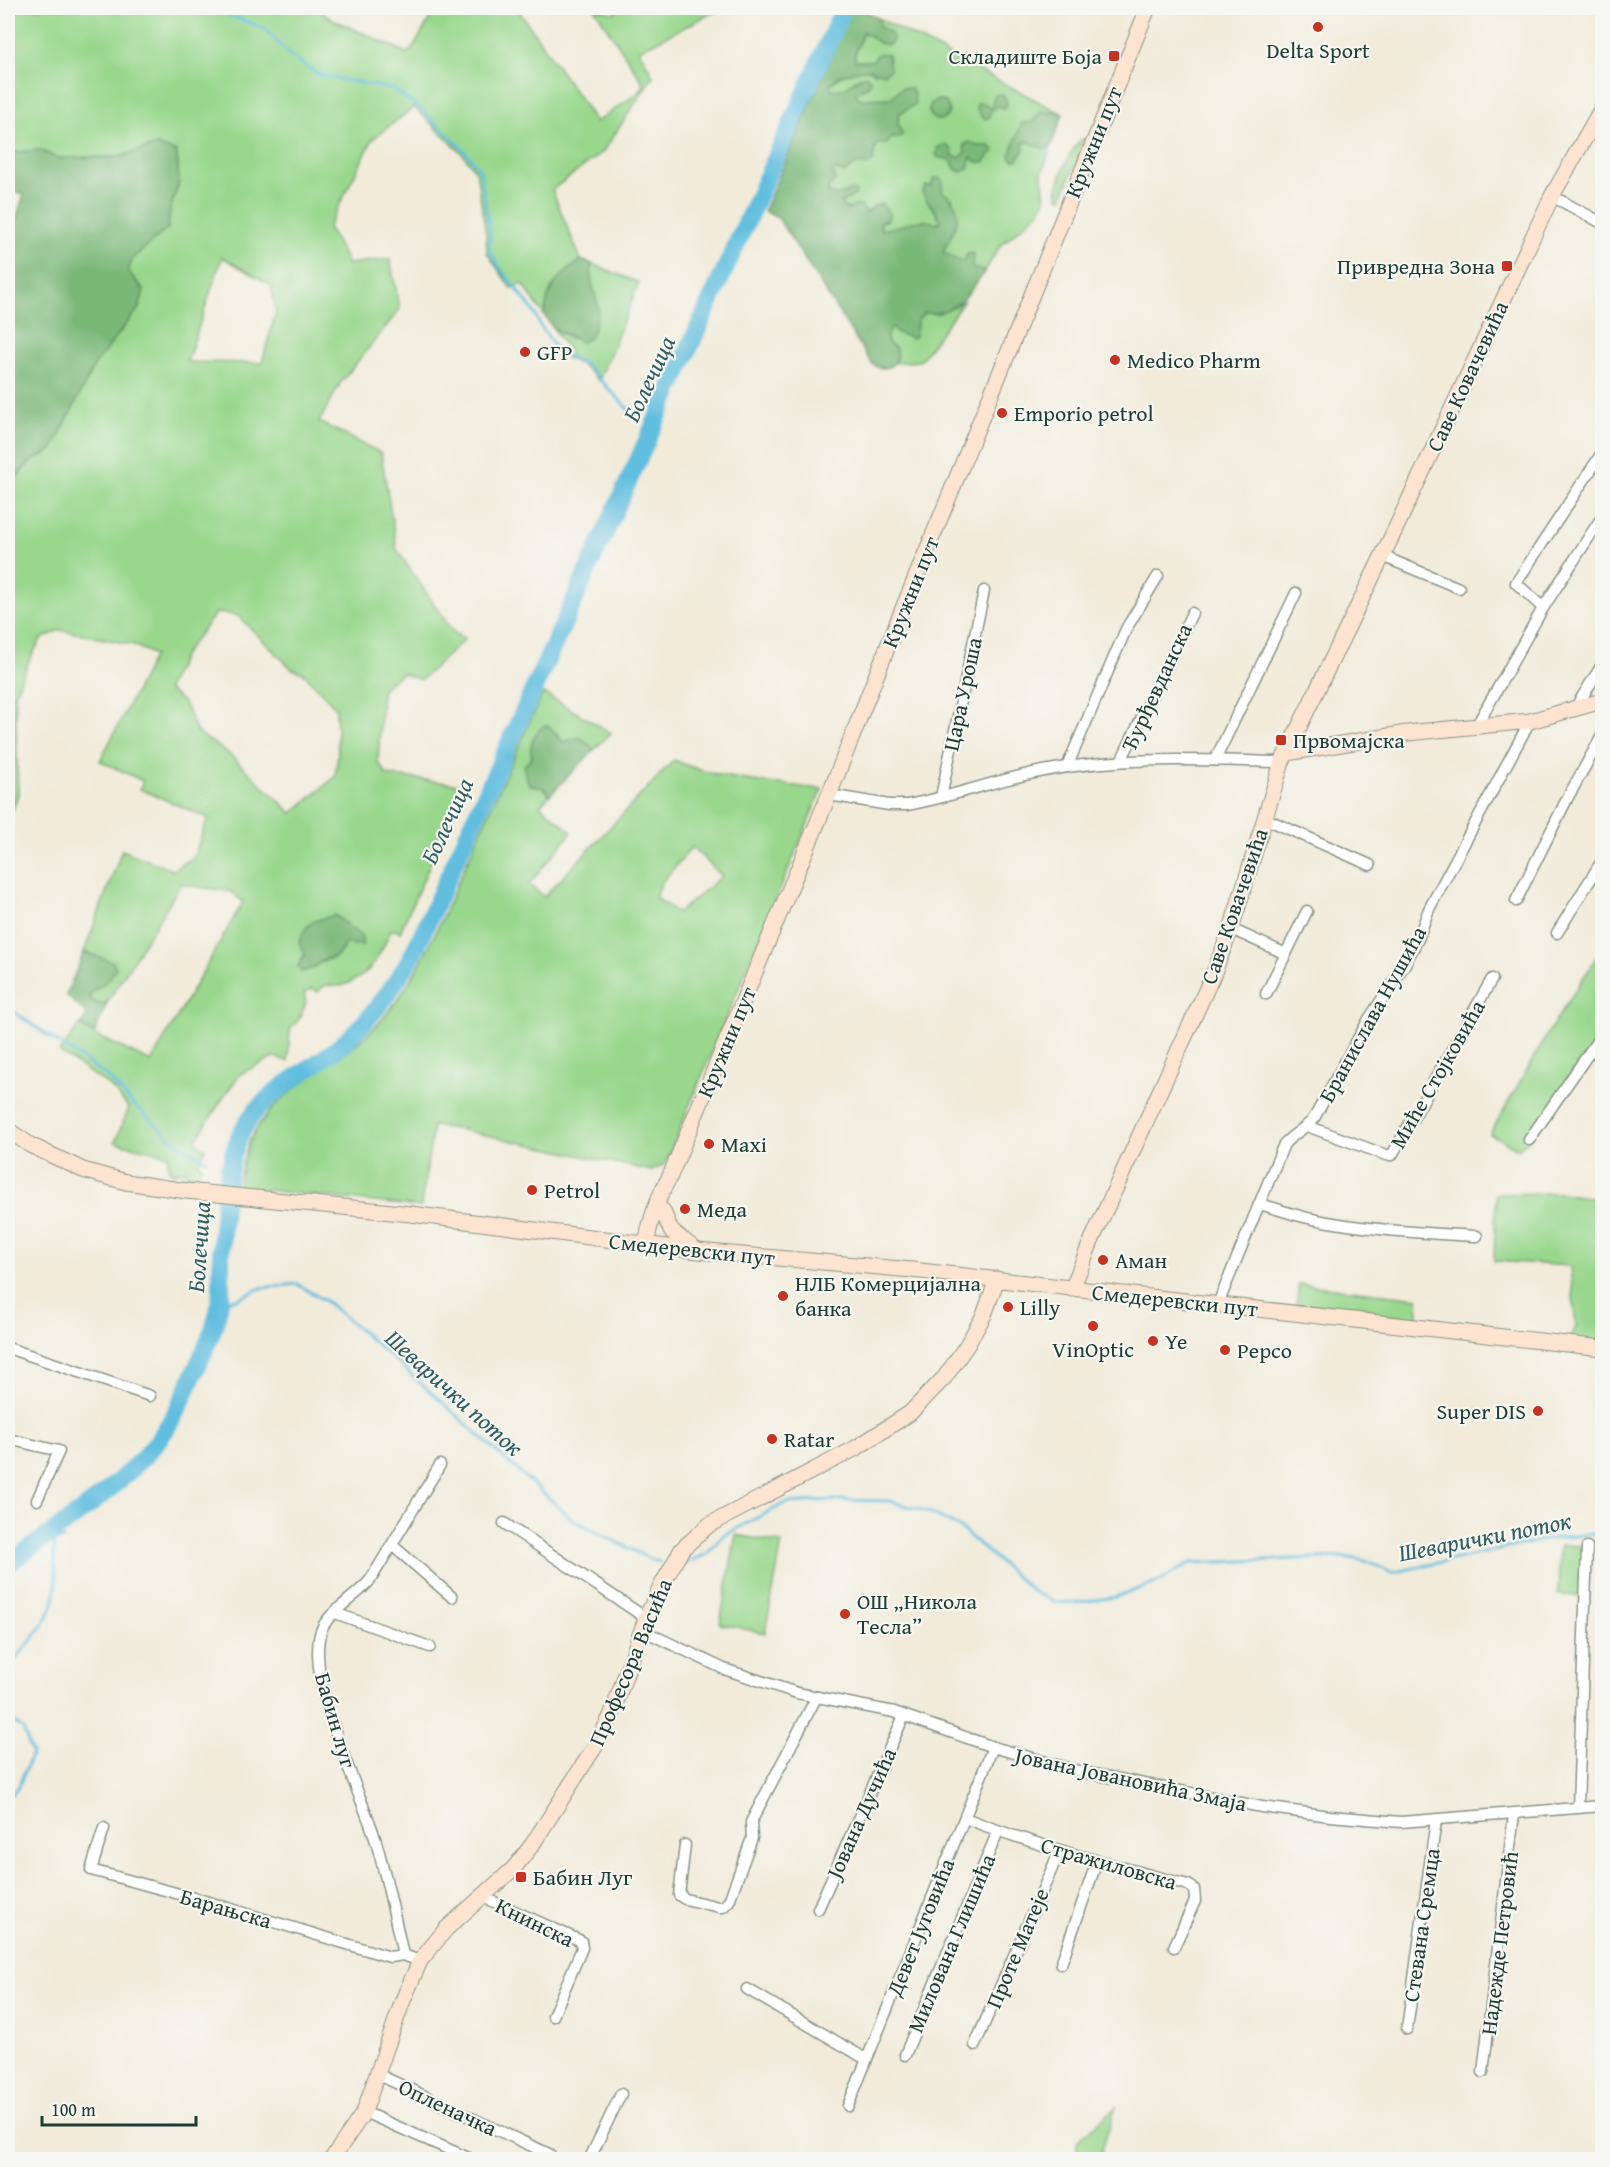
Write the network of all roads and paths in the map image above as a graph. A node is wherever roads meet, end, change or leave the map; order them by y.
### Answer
1 (1148, 8) edge
2 (1602, 108) edge
3 (1552, 196) junction
4 (1602, 223) edge
5 (1602, 453) edge
6 (1602, 517) edge
7 (1382, 556) junction
8 (1158, 576) dead end
9 (1459, 588) dead end
10 (984, 591) dead end
11 (1296, 593) dead end
12 (1543, 608) junction
13 (1192, 613) dead end
14 (1602, 665) edge
15 (1602, 701) edge
16 (1574, 710) junction
17 (1530, 720) junction
18 (1477, 725) junction
19 (1602, 736) edge
20 (1284, 758) junction
21 (1121, 760) junction
22 (1215, 760) junction
23 (1067, 767) junction
24 (829, 795) junction
25 (941, 797) junction
26 (1264, 818) junction
27 (1602, 861) edge
28 (1370, 865) dead end
29 (1516, 901) dead end
30 (1307, 911) dead end
31 (1231, 928) junction
32 (1557, 933) dead end
33 (1286, 954) junction
34 (1492, 979) dead end
35 (1266, 994) dead end
36 (1602, 1034) edge
37 (1307, 1126) junction
38 (8, 1130) edge
39 (1529, 1140) dead end
40 (1259, 1204) junction
41 (658, 1214) junction
42 (1477, 1236) dead end
43 (619, 1242) junction
44 (651, 1246) junction
45 (698, 1251) junction
46 (997, 1279) junction
47 (1072, 1289) junction
48 (1218, 1304) junction
49 (8, 1348) edge
50 (1602, 1348) edge
51 (150, 1396) dead end
52 (8, 1439) edge
53 (440, 1465) dead end
54 (37, 1500) dead end
55 (504, 1523) dead end
56 (392, 1545) junction
57 (1587, 1547) dead end
58 (452, 1597) dead end
59 (335, 1612) junction
60 (644, 1624) junction
61 (430, 1647) dead end
62 (816, 1698) junction
63 (904, 1716) junction
64 (993, 1747) junction
65 (1602, 1806) edge
66 (1578, 1808) junction
67 (1514, 1814) junction
68 (965, 1818) junction
69 (1436, 1820) junction
70 (104, 1828) dead end
71 (998, 1831) junction
72 (685, 1845) dead end
73 (1059, 1850) junction
74 (1097, 1861) junction
75 (483, 1897) junction
76 (818, 1909) dead end
77 (1174, 1947) dead end
78 (403, 1955) junction
79 (420, 1961) junction
80 (1061, 1964) dead end
81 (747, 1989) dead end
82 (553, 2016) dead end
83 (1407, 2029) dead end
84 (975, 2045) dead end
85 (905, 2055) dead end
86 (866, 2059) junction
87 (1483, 2072) dead end
88 (379, 2075) junction
89 (621, 2094) dead end
90 (848, 2106) dead end
91 (364, 2112) junction
92 (549, 2154) dead end
93 (331, 2160) edge
94 (473, 2160) edge
95 (589, 2160) edge

1 - 24 main road, Кружни пут
2 - 3 main road, Саве Ковачевића
3 - 4 street
3 - 7 main road, Саве Ковачевића
5 - 12 street
6 - 12 street
7 - 9 street
7 - 20 main road, Саве Ковачевића
8 - 23 street
10 - 25 street, Цара Уроша
11 - 22 street
12 - 18 street
13 - 21 street, Ђурђевданска
14 - 16 street
15 - 16 main road
16 - 17 main road
17 - 18 main road
17 - 37 street, Бранислава Нушића
18 - 20 main road
19 - 29 street
20 - 22 street
20 - 26 main road, Саве Ковачевића
21 - 22 street
21 - 23 street
23 - 25 street
24 - 25 street
24 - 41 main road, Кружни пут
26 - 28 street
26 - 31 main road, Саве Ковачевића
27 - 32 street
30 - 33 street
31 - 33 street
31 - 47 main road, Саве Ковачевића
33 - 35 street
34 - 37 street, Миће Стојковића
36 - 39 street
37 - 40 street, Бранислава Нушића
38 - 43 main road, Смедеревски пут
40 - 42 street
40 - 48 street, Бранислава Нушића
41 - 43 main road
41 - 44 main road, Кружни пут
41 - 45 main road
43 - 44 main road, Смедеревски пут
44 - 45 main road, Смедеревски пут
45 - 46 main road, Смедеревски пут
46 - 47 main road, Смедеревски пут
46 - 60 main road, Професора Васића
47 - 48 main road, Смедеревски пут
48 - 50 main road, Смедеревски пут
49 - 51 street
52 - 54 street
53 - 56 street, Бабин луг
55 - 60 street, Јована Јовановића Змаја
56 - 58 street
56 - 59 street, Бабин луг
57 - 66 street
59 - 61 street
59 - 78 street, Бабин луг
60 - 62 street, Јована Јовановића Змаја
60 - 75 main road, Професора Васића
62 - 63 street, Јована Јовановића Змаја
62 - 72 street
63 - 64 street, Јована Јовановића Змаја
63 - 76 street, Јована Дучића
64 - 68 street, Девет Југовића
64 - 69 street, Јована Јовановића Змаја
65 - 66 street, Јована Јовановића Змаја
66 - 67 street, Јована Јовановића Змаја
67 - 69 street, Јована Јовановића Змаја
67 - 87 street, Надежде Петровић
68 - 71 street, Стражиловска
68 - 86 street, Девет Југовића
69 - 83 street, Стевана Сремца
70 - 78 street, Барањска
71 - 73 street, Стражиловска
71 - 85 street, Милована Глишића
73 - 74 street, Стражиловска
73 - 84 street, Проте Матеје
74 - 77 street, Стражиловска
74 - 80 street
75 - 79 main road, Професора Васића
75 - 82 street, Книнска
78 - 79 street
79 - 88 main road, Професора Васића
81 - 86 street
86 - 90 street, Девет Југовића
88 - 91 main road, Професора Васића
88 - 92 street, Опленачка
89 - 95 street
91 - 93 main road, Професора Васића
91 - 94 street

